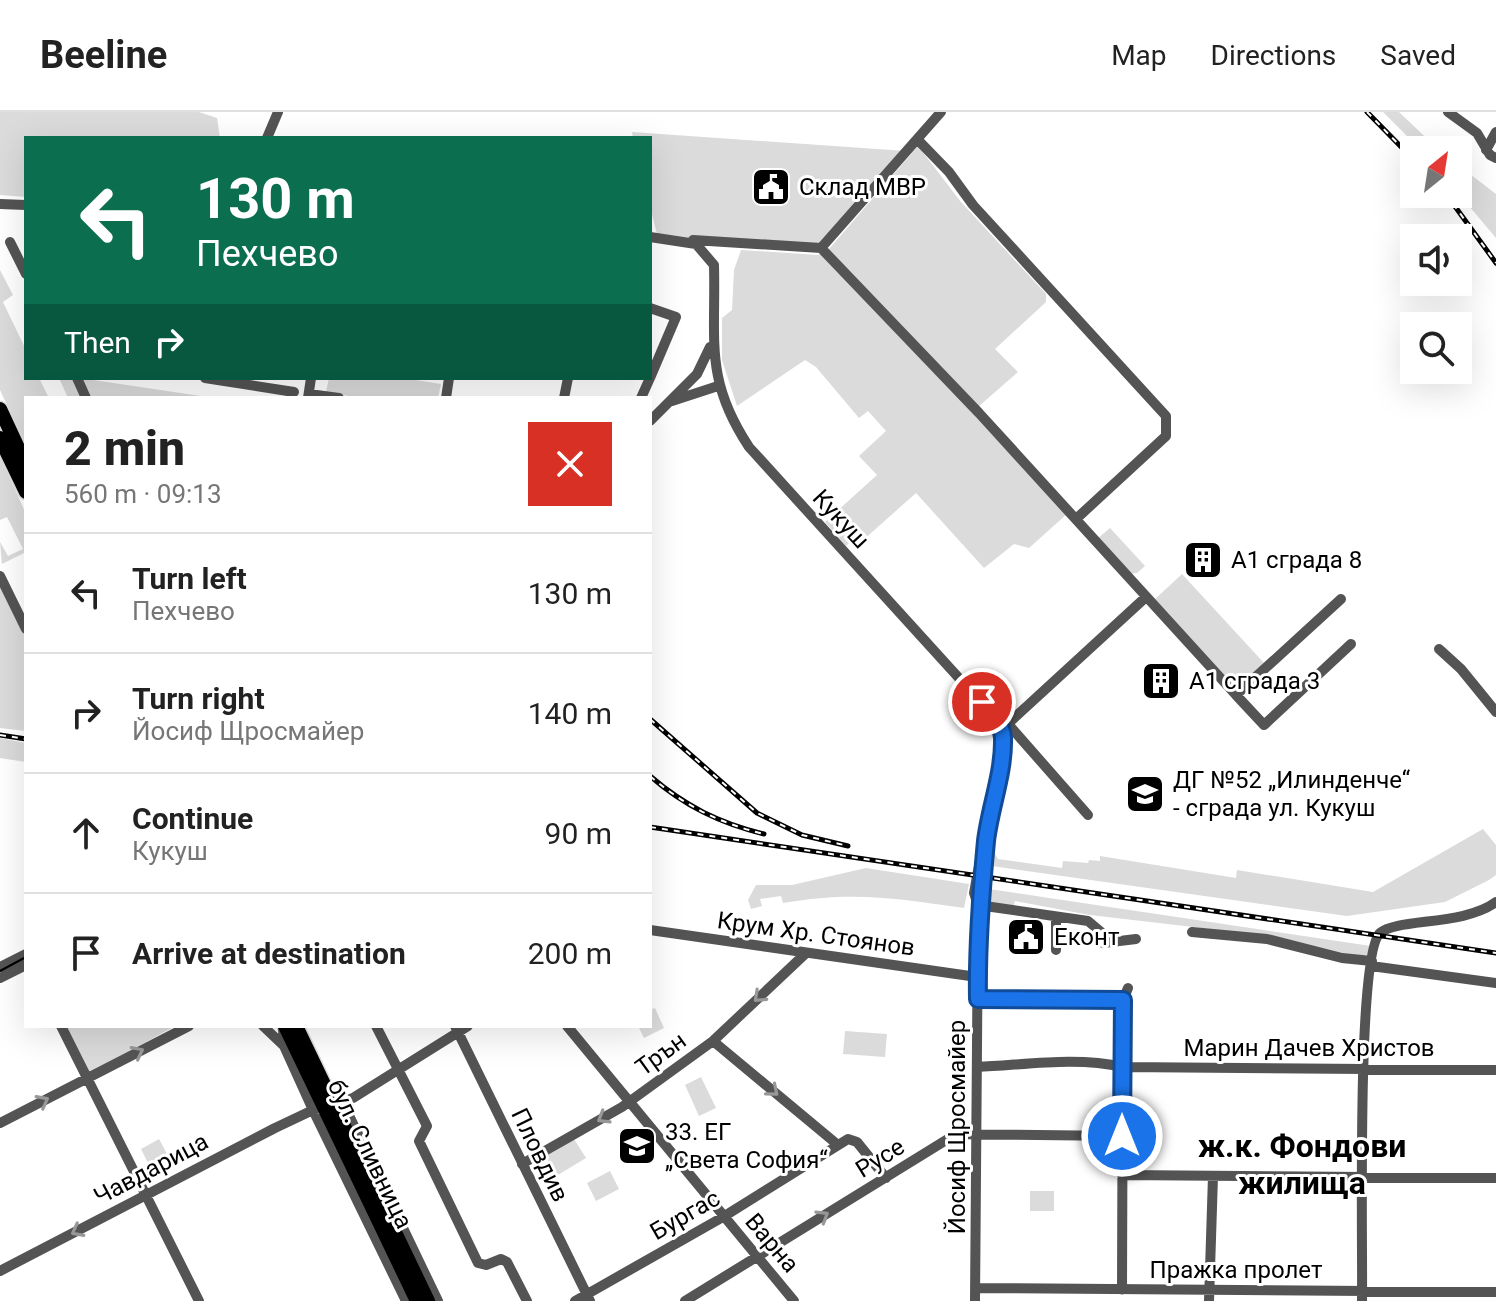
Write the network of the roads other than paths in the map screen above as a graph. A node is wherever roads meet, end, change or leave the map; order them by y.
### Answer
1 (278, 112) edge
2 (941, 112) edge
3 (1448, 112) edge
4 (1496, 132) edge
5 (268, 136) edge
6 (917, 139) junction
7 (1486, 150) junction
8 (1496, 158) edge
9 (0, 204) edge
10 (24, 205) edge
11 (652, 237) edge
12 (683, 240) junction
13 (10, 242) dead end
14 (821, 248) junction
15 (24, 270) edge
16 (652, 309) edge
17 (712, 342) junction
18 (652, 373) edge
19 (215, 380) edge
20 (717, 382) junction
21 (687, 384) junction
22 (701, 393) junction
23 (293, 395) edge
24 (670, 401) junction
25 (0, 409) edge
26 (726, 412) junction
27 (652, 419) edge
28 (0, 438) edge
29 (24, 461) edge
30 (24, 488) edge
31 (1076, 519) junction
32 (0, 576) edge
33 (1146, 597) junction
34 (1341, 599) dead end
35 (24, 625) edge
36 (1351, 644) dead end
37 (1439, 649) dead end
38 (1236, 695) junction
39 (1496, 712) edge
40 (1005, 727) junction
41 (1088, 815) dead end
42 (1496, 902) edge
43 (978, 905) junction
44 (1056, 917) junction
45 (652, 930) edge
46 (1192, 932) dead end
47 (1136, 939) dead end
48 (1056, 950) dead end
49 (805, 954) junction
50 (24, 955) edge
51 (1372, 963) junction
52 (24, 966) edge
53 (0, 967) edge
54 (977, 977) junction
55 (0, 978) edge
56 (1496, 983) edge
57 (1128, 988) dead end
58 (978, 999) junction
59 (1123, 1000) junction
60 (62, 1028) edge
61 (185, 1028) edge
62 (265, 1028) edge
63 (284, 1028) edge
64 (285, 1028) edge
65 (297, 1028) edge
66 (377, 1028) edge
67 (569, 1028) edge
68 (456, 1029) edge
69 (713, 1041) junction
70 (284, 1046) junction
71 (977, 1067) junction
72 (1123, 1067) junction
73 (1363, 1069) junction
74 (398, 1070) junction
75 (1496, 1070) edge
76 (87, 1078) junction
77 (628, 1102) junction
78 (328, 1107) junction
79 (0, 1123) edge
80 (977, 1135) junction
81 (1122, 1136) junction
82 (838, 1145) junction
83 (522, 1164) junction
84 (1122, 1175) junction
85 (1213, 1176) junction
86 (886, 1178) junction
87 (1364, 1178) junction
88 (1496, 1178) edge
89 (146, 1195) junction
90 (723, 1217) junction
91 (757, 1257) junction
92 (0, 1271) edge
93 (975, 1288) junction
94 (1122, 1290) junction
95 (1496, 1292) edge
96 (1085, 1295) edge
97 (1210, 1296) edge
98 (1362, 1296) edge
99 (588, 1298) edge
100 (199, 1301) edge
101 (406, 1301) edge
102 (417, 1301) edge
103 (428, 1301) edge
104 (438, 1301) edge
105 (527, 1301) edge
106 (575, 1301) edge
107 (685, 1301) edge
108 (794, 1301) edge
109 (975, 1301) edge

1 - 5 street
2 - 6 street
3 - 7 street
4 - 7 street
6 - 14 street
6 - 31 street
7 - 8 street
9 - 10 street
11 - 12 street
12 - 14 street
12 - 17 street, Кукуш
13 - 15 street
14 - 31 street
16 - 18 street
17 - 20 street, Кукуш
17 - 21 street
19 - 23 street
20 - 21 street
20 - 22 street
20 - 26 street, Кукуш
21 - 24 street
22 - 24 street
22 - 26 street
24 - 27 street
25 - 29 main road
26 - 40 street, Кукуш
28 - 30 main road
31 - 33 street
32 - 35 street
33 - 38 street
33 - 40 street
34 - 38 street
36 - 38 street
37 - 39 street
40 - 41 street, Кукуш
40 - 43 street
42 - 51 street
43 - 44 street
43 - 54 street, Йосиф Щросмайер
44 - 47 street
44 - 48 street
45 - 49 street, Крум Хр. Стоянов
46 - 51 street
49 - 54 street, Крум Хр. Стоянов
49 -> 69 street, Трън
50 - 53 street
51 - 56 street
51 - 73 street
52 - 55 street
54 - 58 street, Йосиф Щросмайер
57 - 59 street
58 - 59 street
58 - 71 street, Йосиф Щросмайер
59 - 72 street
60 - 76 street
76 -> 61 street
62 - 70 street
63 - 70 street, бул. Сливница
64 - 78 main road, бул. Сливница
65 - 78 main road, бул. Сливница
66 - 74 street
67 - 77 street, Варна
68 - 74 street, Чавдарица
68 - 83 street, Пловдив
69 - 77 street, Трън
69 -> 82 street
70 - 78 street, бул. Сливница
71 - 72 street, Марин Дачев Христов
71 - 80 street, Йосиф Щросмайер
72 - 73 street, Марин Дачев Христов
72 - 81 street
73 - 75 street, Марин Дачев Христов
73 - 87 street
74 - 78 street, Чавдарица
74 - 105 street
79 -> 76 street
76 - 89 street
77 -> 83 street, Трън
77 - 90 street, Варна
78 - 89 street, Чавдарица
78 - 101 street, бул. Сливница
78 - 102 main road, бул. Сливница
78 - 103 main road, бул. Сливница
78 - 104 street, бул. Сливница
80 - 81 street, Русе
80 - 86 street, Русе
80 - 93 street, Йосиф Щросмайер
81 - 84 street
82 - 86 street
82 - 90 street, Бургас
83 - 99 street, Пловдив
84 - 85 street
84 - 94 street
85 - 87 street
85 - 97 street
91 -> 86 street, Русе
87 - 88 street
87 - 98 street
89 -> 92 street, Чавдарица
89 - 100 street
90 - 91 street, Варна
90 - 99 street, Бургас
91 - 107 street, Русе
91 - 108 street, Варна
93 - 96 street, Пражка пролет
93 - 109 street, Йосиф Щросмайер
94 - 96 street, Пражка пролет
94 - 97 street, Пражка пролет
95 - 98 street, Пражка пролет
97 - 98 street, Пражка пролет
99 - 106 street, Бургас

